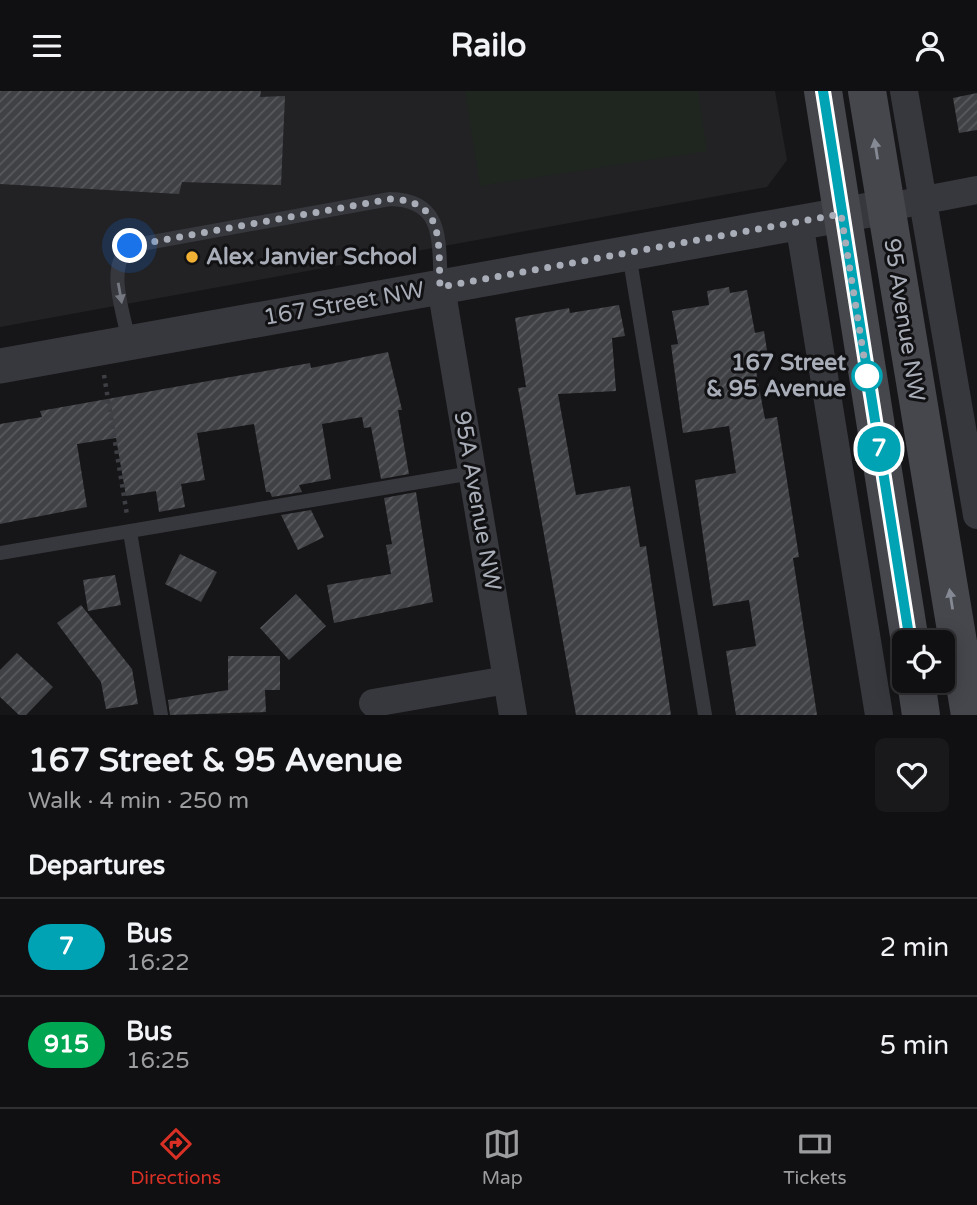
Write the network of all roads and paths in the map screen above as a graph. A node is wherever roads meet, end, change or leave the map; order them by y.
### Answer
1 (822, 91) edge
2 (867, 91) edge
3 (904, 91) edge
4 (977, 190) edge
5 (923, 200) junction
6 (886, 207) junction
7 (841, 214) junction
8 (799, 222) junction
9 (629, 253) junction
10 (440, 287) junction
11 (129, 344) junction
12 (0, 366) edge
13 (103, 367) dead end
14 (472, 473) junction
15 (977, 515) edge
16 (130, 531) junction
17 (0, 553) edge
18 (908, 630) edge
19 (507, 680) junction
20 (918, 693) edge
21 (373, 703) dead end
22 (161, 715) edge
23 (513, 715) edge
24 (705, 715) edge
25 (879, 715) edge
26 (922, 715) edge
27 (970, 715) edge

1 - 7 main road, 95 Avenue NW
6 -> 2 main road, 95 Avenue NW
3 - 5 street, 95 Avenue NW
4 - 5 street, 167 Street NW
5 - 6 street, 167 Street NW
5 - 15 street, 95 Avenue NW
6 - 7 street, 167 Street NW
27 -> 6 main road, 95 Avenue NW
7 - 8 street, 167 Street NW
7 - 18 main road, 95 Avenue NW
8 - 9 street, 167 Street NW
8 - 25 street
9 - 10 street, 167 Street NW
9 - 24 lane
10 - 11 street, 167 Street NW
10 -> 11 lane
10 - 14 street, 95A Avenue NW
11 - 12 street, 167 Street NW
13 - 16 path
14 - 16 lane
14 - 19 street, 95A Avenue NW
16 - 17 lane
16 - 22 lane
19 - 21 street
19 - 23 street, 95A Avenue NW
20 - 26 main road

